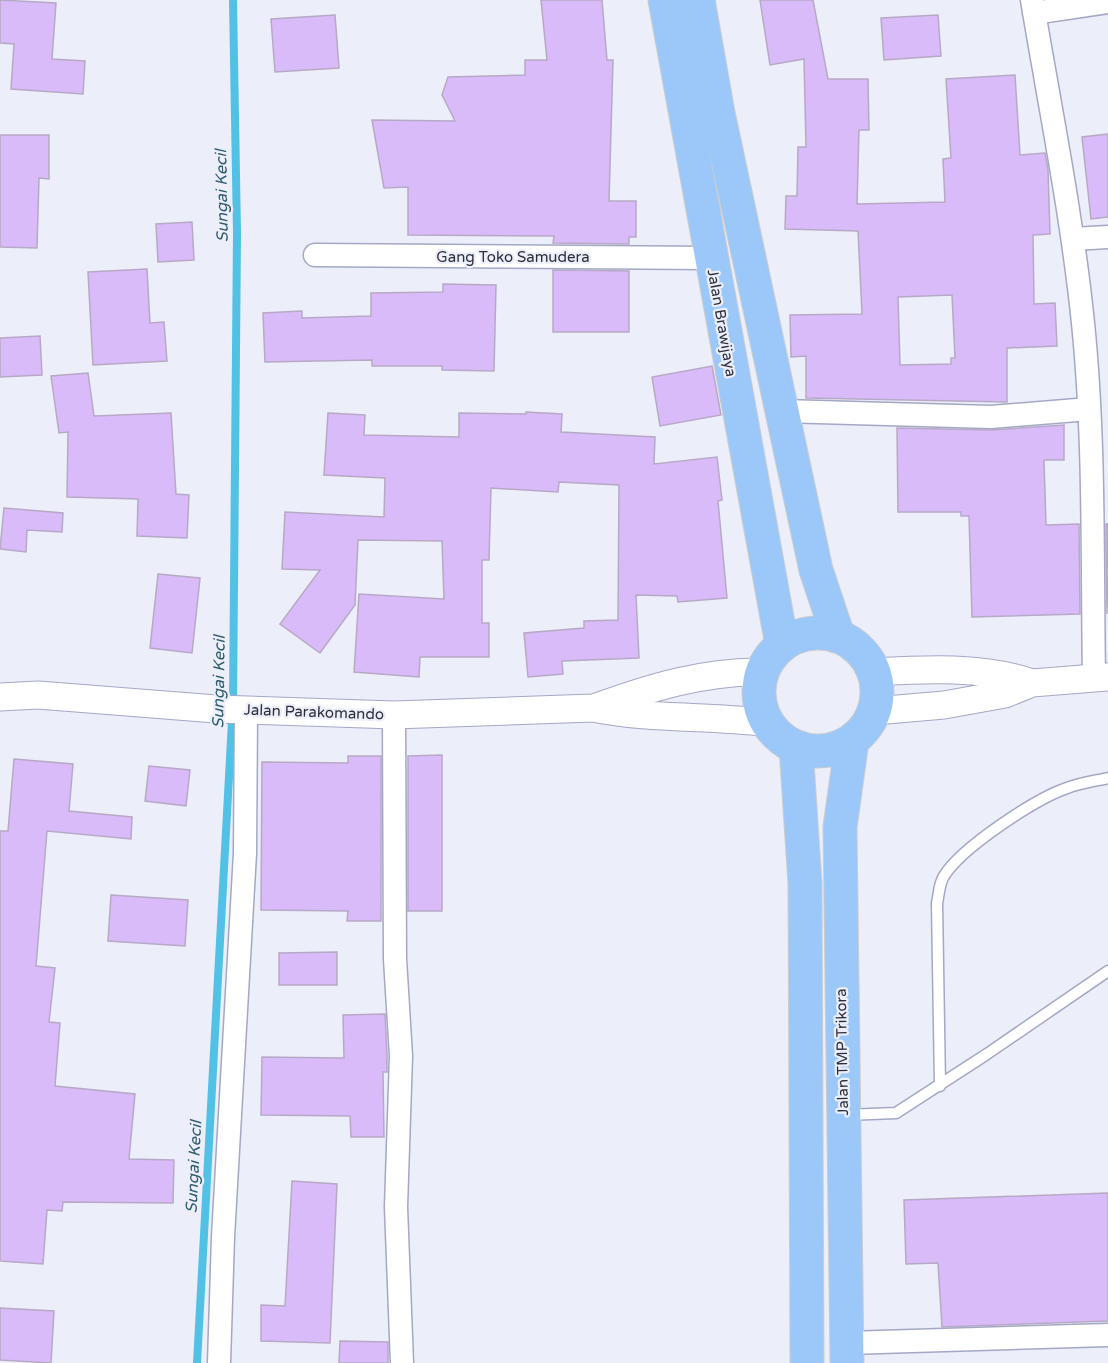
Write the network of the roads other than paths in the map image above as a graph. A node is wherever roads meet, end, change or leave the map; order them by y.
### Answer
1 (665, 0) edge
2 (698, 0) edge
3 (1108, 2) edge
4 (1033, 6) edge
5 (1108, 237) edge
6 (1073, 239) junction
7 (315, 255) dead end
8 (710, 258) junction
9 (1089, 410) junction
10 (783, 411) junction
11 (838, 636) junction
12 (782, 645) junction
13 (762, 672) junction
14 (874, 672) junction
15 (1101, 677) edge
16 (1032, 683) junction
17 (0, 697) edge
18 (593, 708) junction
19 (233, 710) junction
20 (875, 711) junction
21 (394, 715) junction
22 (768, 723) junction
23 (852, 741) junction
24 (796, 747) junction
25 (1108, 778) edge
26 (1108, 971) edge
27 (940, 1086) junction
28 (843, 1115) junction
29 (1108, 1335) edge
30 (847, 1353) edge
31 (219, 1363) edge
32 (402, 1363) edge
33 (807, 1363) edge

1 - 8 highway, Jalan Brawijaya
2 - 10 highway
3 - 4 street
4 - 6 street
5 - 6 street
6 - 9 street
7 - 8 street, Gang Toko Samudera
8 - 12 highway, Jalan Brawijaya
9 - 10 street
9 - 15 street
10 - 11 highway
11 - 12 highway
11 - 14 highway
12 - 13 highway
13 - 18 street, Jalan Parakomando
13 - 22 highway
14 - 16 street
14 - 20 highway
15 - 16 street
16 - 20 street
17 - 19 street, Jalan Parakomando
18 - 21 street, Jalan Parakomando
18 - 22 street, Jalan Parakomando
19 - 21 street, Jalan Parakomando
19 - 31 street
20 - 23 highway
21 - 32 street
22 - 24 highway
23 - 24 highway
23 - 28 highway, Jalan TMP Trikora
24 - 33 highway
25 - 27 lane
26 - 27 lane
27 - 28 lane
28 - 30 highway, Jalan TMP Trikora
29 - 30 street

